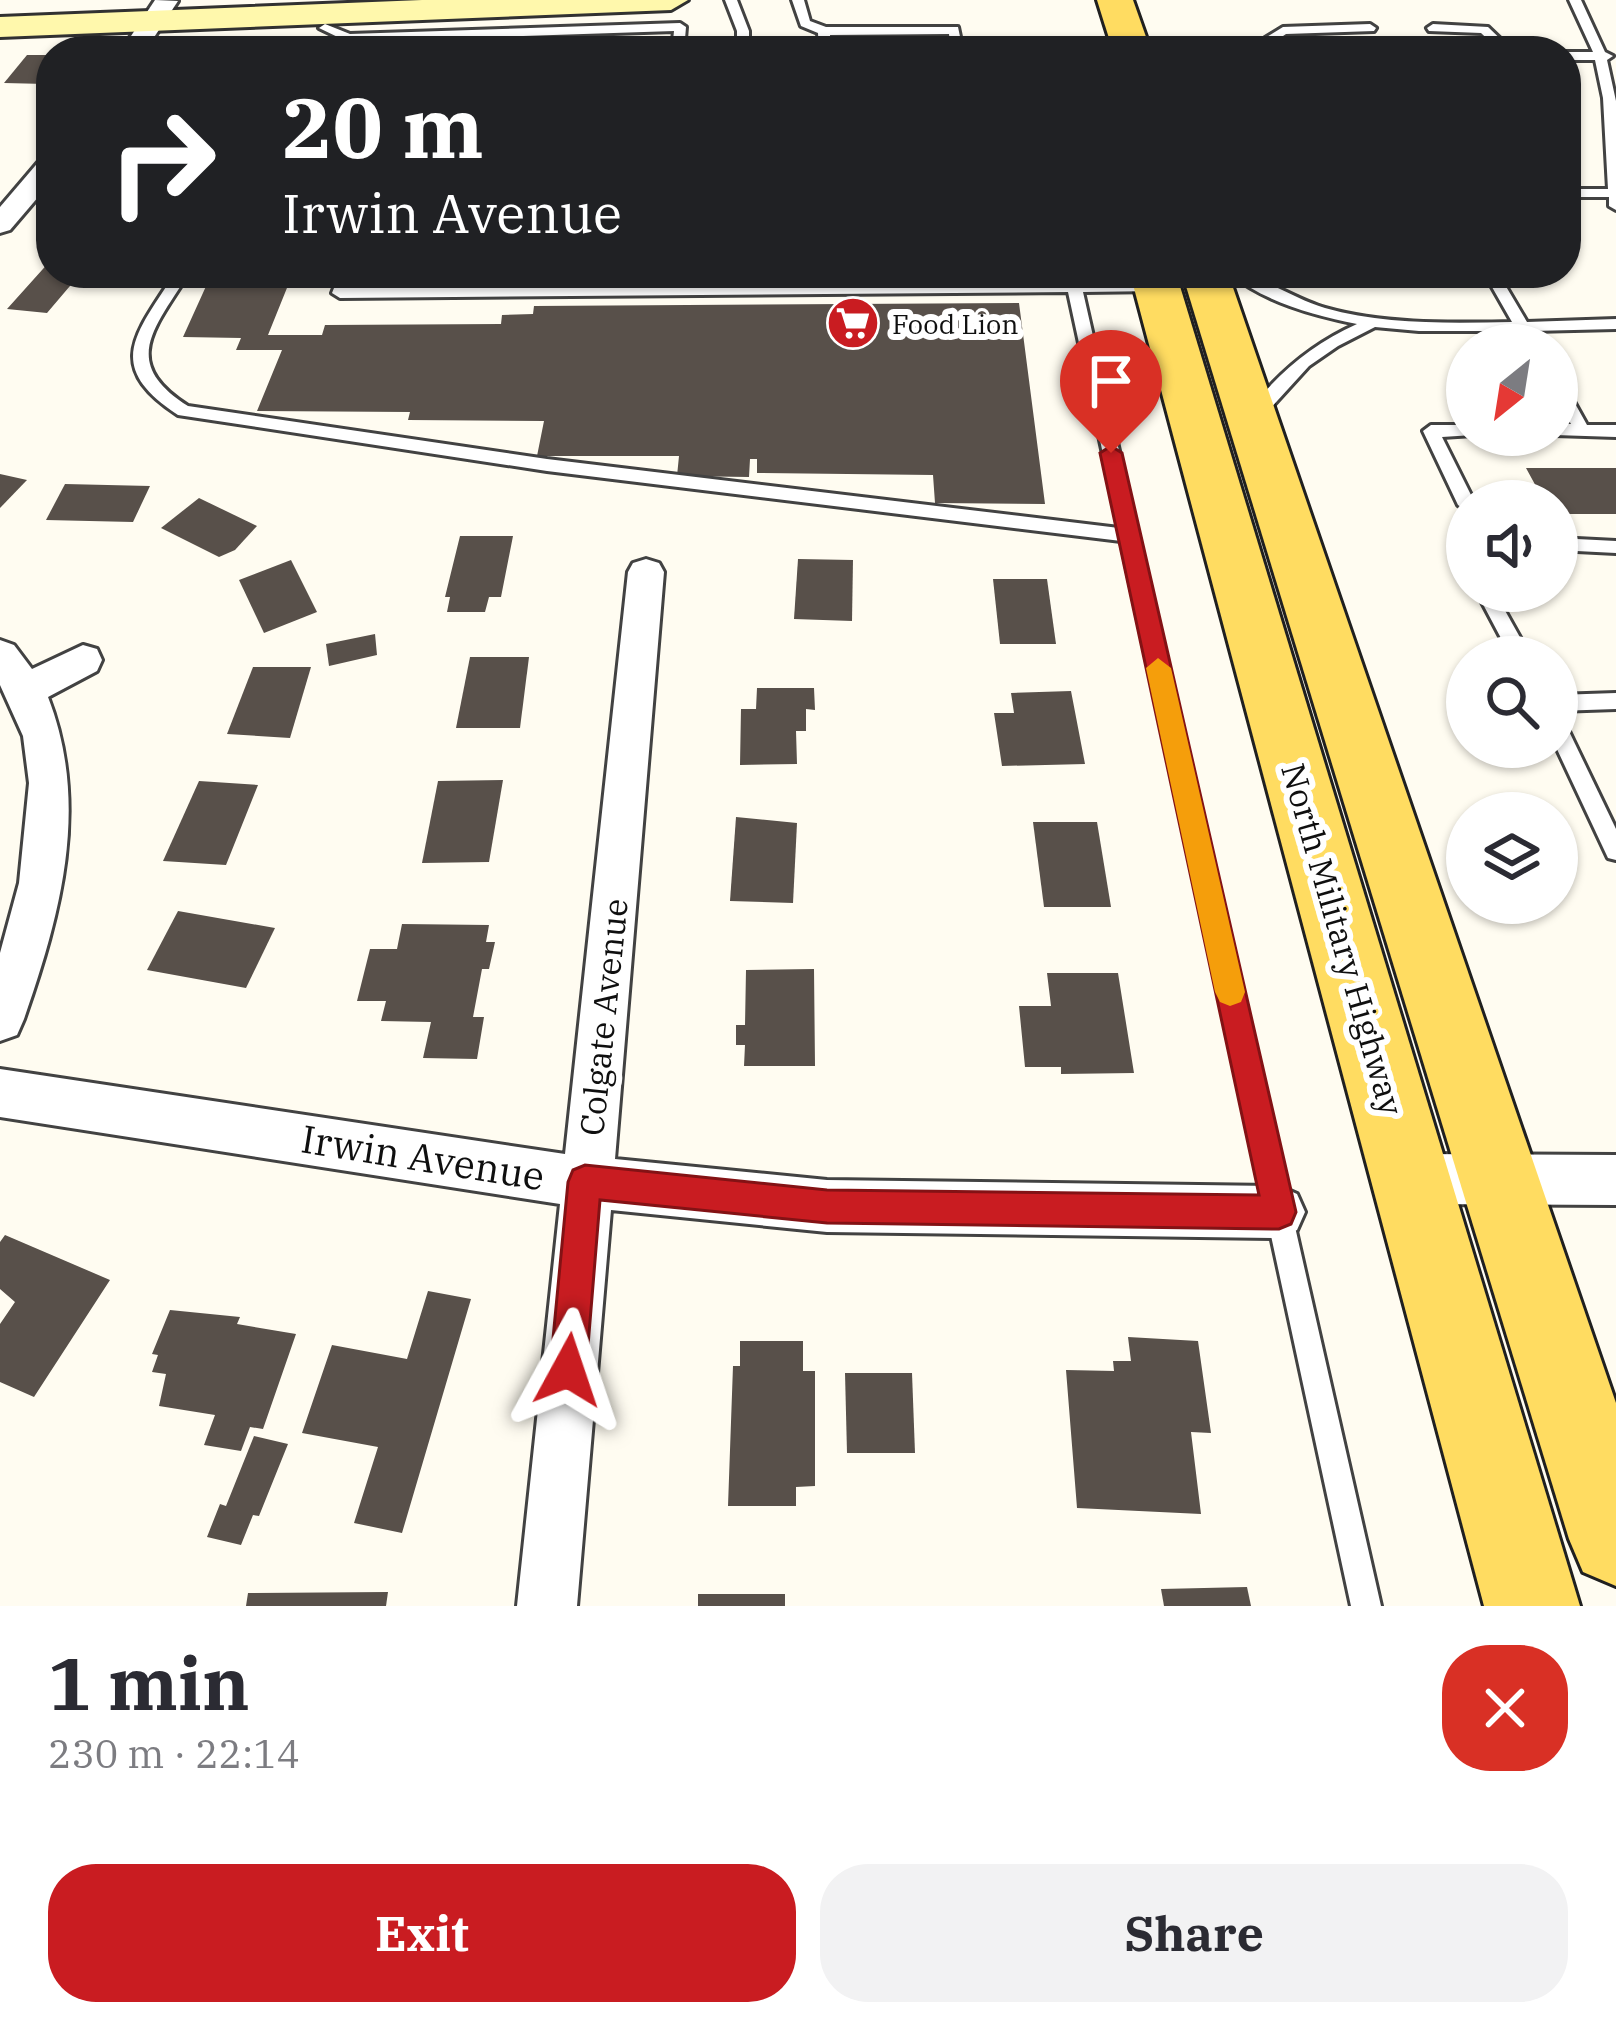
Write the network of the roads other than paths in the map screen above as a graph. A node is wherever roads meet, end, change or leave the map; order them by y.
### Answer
1 (182, 0) edge
2 (671, 0) edge
3 (730, 0) edge
4 (798, 0) edge
5 (1115, 0) edge
6 (1575, 0) edge
7 (0, 6) edge
8 (159, 11) edge
9 (0, 27) edge
10 (325, 27) junction
11 (1370, 28) dead end
12 (1433, 28) dead end
13 (824, 31) junction
14 (453, 34) joint
15 (344, 36) edge
16 (400, 36) edge
17 (679, 36) edge
18 (743, 36) edge
19 (824, 36) edge
20 (955, 36) edge
21 (1127, 36) edge
22 (1274, 36) edge
23 (1497, 36) edge
24 (1581, 56) edge
25 (1607, 56) junction
26 (36, 182) edge
27 (1581, 192) edge
28 (1615, 193) edge
29 (1616, 206) edge
30 (0, 224) edge
31 (173, 288) edge
32 (342, 288) edge
33 (622, 288) edge
34 (1074, 288) edge
35 (1175, 288) edge
36 (1178, 288) edge
37 (1258, 288) edge
38 (1501, 288) edge
39 (1370, 324) junction
40 (1446, 324) edge
41 (1521, 324) edge
42 (1578, 324) edge
43 (1616, 324) edge
44 (1252, 419) junction
45 (1578, 423) edge
46 (1578, 430) edge
47 (1582, 430) junction
48 (1446, 431) edge
49 (1616, 431) edge
50 (1455, 480) edge
51 (1129, 536) junction
52 (1578, 545) edge
53 (1616, 548) edge
54 (646, 572) dead end
55 (0, 655) edge
56 (83, 660) dead end
57 (25, 691) junction
58 (1616, 701) edge
59 (1578, 702) edge
60 (1577, 768) edge
61 (1616, 851) edge
62 (0, 1018) edge
63 (0, 1094) edge
64 (1410, 1178) junction
65 (1499, 1179) junction
66 (1616, 1180) edge
67 (585, 1182) junction
68 (1279, 1212) junction
69 (1616, 1539) edge
70 (547, 1606) edge
71 (1366, 1606) edge
72 (1532, 1606) edge

1 - 8 main road
2 - 10 main road
3 - 18 lane
4 - 13 lane
5 - 21 main road
6 - 25 lane
7 - 8 main road
8 - 9 main road
8 - 10 main road
10 - 15 lane
11 - 22 lane
12 - 23 lane
13 - 19 lane
13 - 20 lane
14 - 16 lane
14 - 17 lane
24 - 25 lane
25 - 28 lane
26 - 30 street
27 - 28 lane
28 - 29 lane
31 - 51 lane
32 - 33 lane
34 - 51 lane
35 - 64 main road, North Military Highway
36 - 44 main road, North Military Highway
37 - 39 lane
38 - 41 lane
39 - 40 lane
39 - 44 lane
42 - 43 lane
44 - 65 main road, North Military Highway
45 - 47 lane
46 - 47 lane
47 - 49 lane
48 - 50 lane
51 - 68 lane
52 - 53 lane
54 - 67 street, Colgate Avenue
55 - 57 street
56 - 57 street
57 - 62 street
58 - 59 lane
60 - 61 lane
63 - 67 street, Irwin Avenue
64 - 65 street
64 - 72 main road, North Military Highway
65 - 66 street
65 - 69 main road, North Military Highway
67 - 68 street, Irwin Avenue
67 - 70 street, Colgate Avenue
68 - 71 lane

